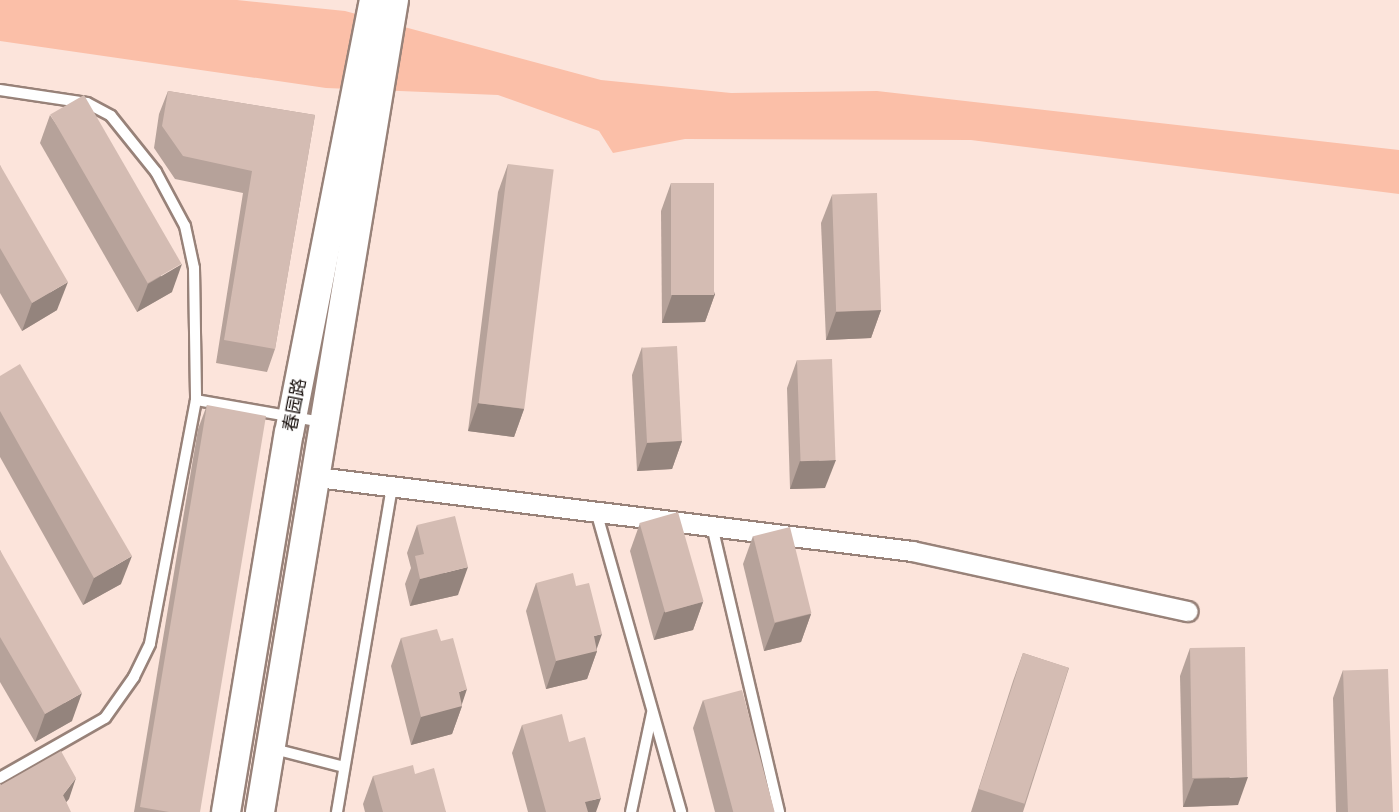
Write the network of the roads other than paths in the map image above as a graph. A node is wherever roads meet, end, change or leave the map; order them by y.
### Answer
1 (383, 5) edge
2 (0, 90) edge
3 (367, 107) junction
4 (196, 400) junction
5 (293, 414) junction
6 (326, 423) junction
7 (317, 477) junction
8 (392, 486) junction
9 (596, 511) junction
10 (712, 526) junction
11 (1188, 611) dead end
12 (652, 710) junction
13 (271, 748) junction
14 (344, 766) junction
15 (0, 778) edge
16 (226, 812) edge
17 (260, 812) edge
18 (337, 812) edge
19 (631, 812) edge
20 (681, 812) edge
21 (779, 812) edge

1 - 3 street, 春园路
2 - 4 lane
3 - 5 street, 春园路
3 - 6 street, 春园路
4 - 5 lane
4 - 15 lane
5 - 6 lane
5 - 16 street, 春园路
6 - 7 street, 春园路
7 - 8 street
7 - 13 street, 春园路
8 - 9 street
8 - 14 lane
9 - 10 street
9 - 12 lane
10 - 11 street
10 - 21 lane
12 - 19 lane
12 - 20 lane
13 - 14 lane
13 - 17 street, 春园路
14 - 18 lane

